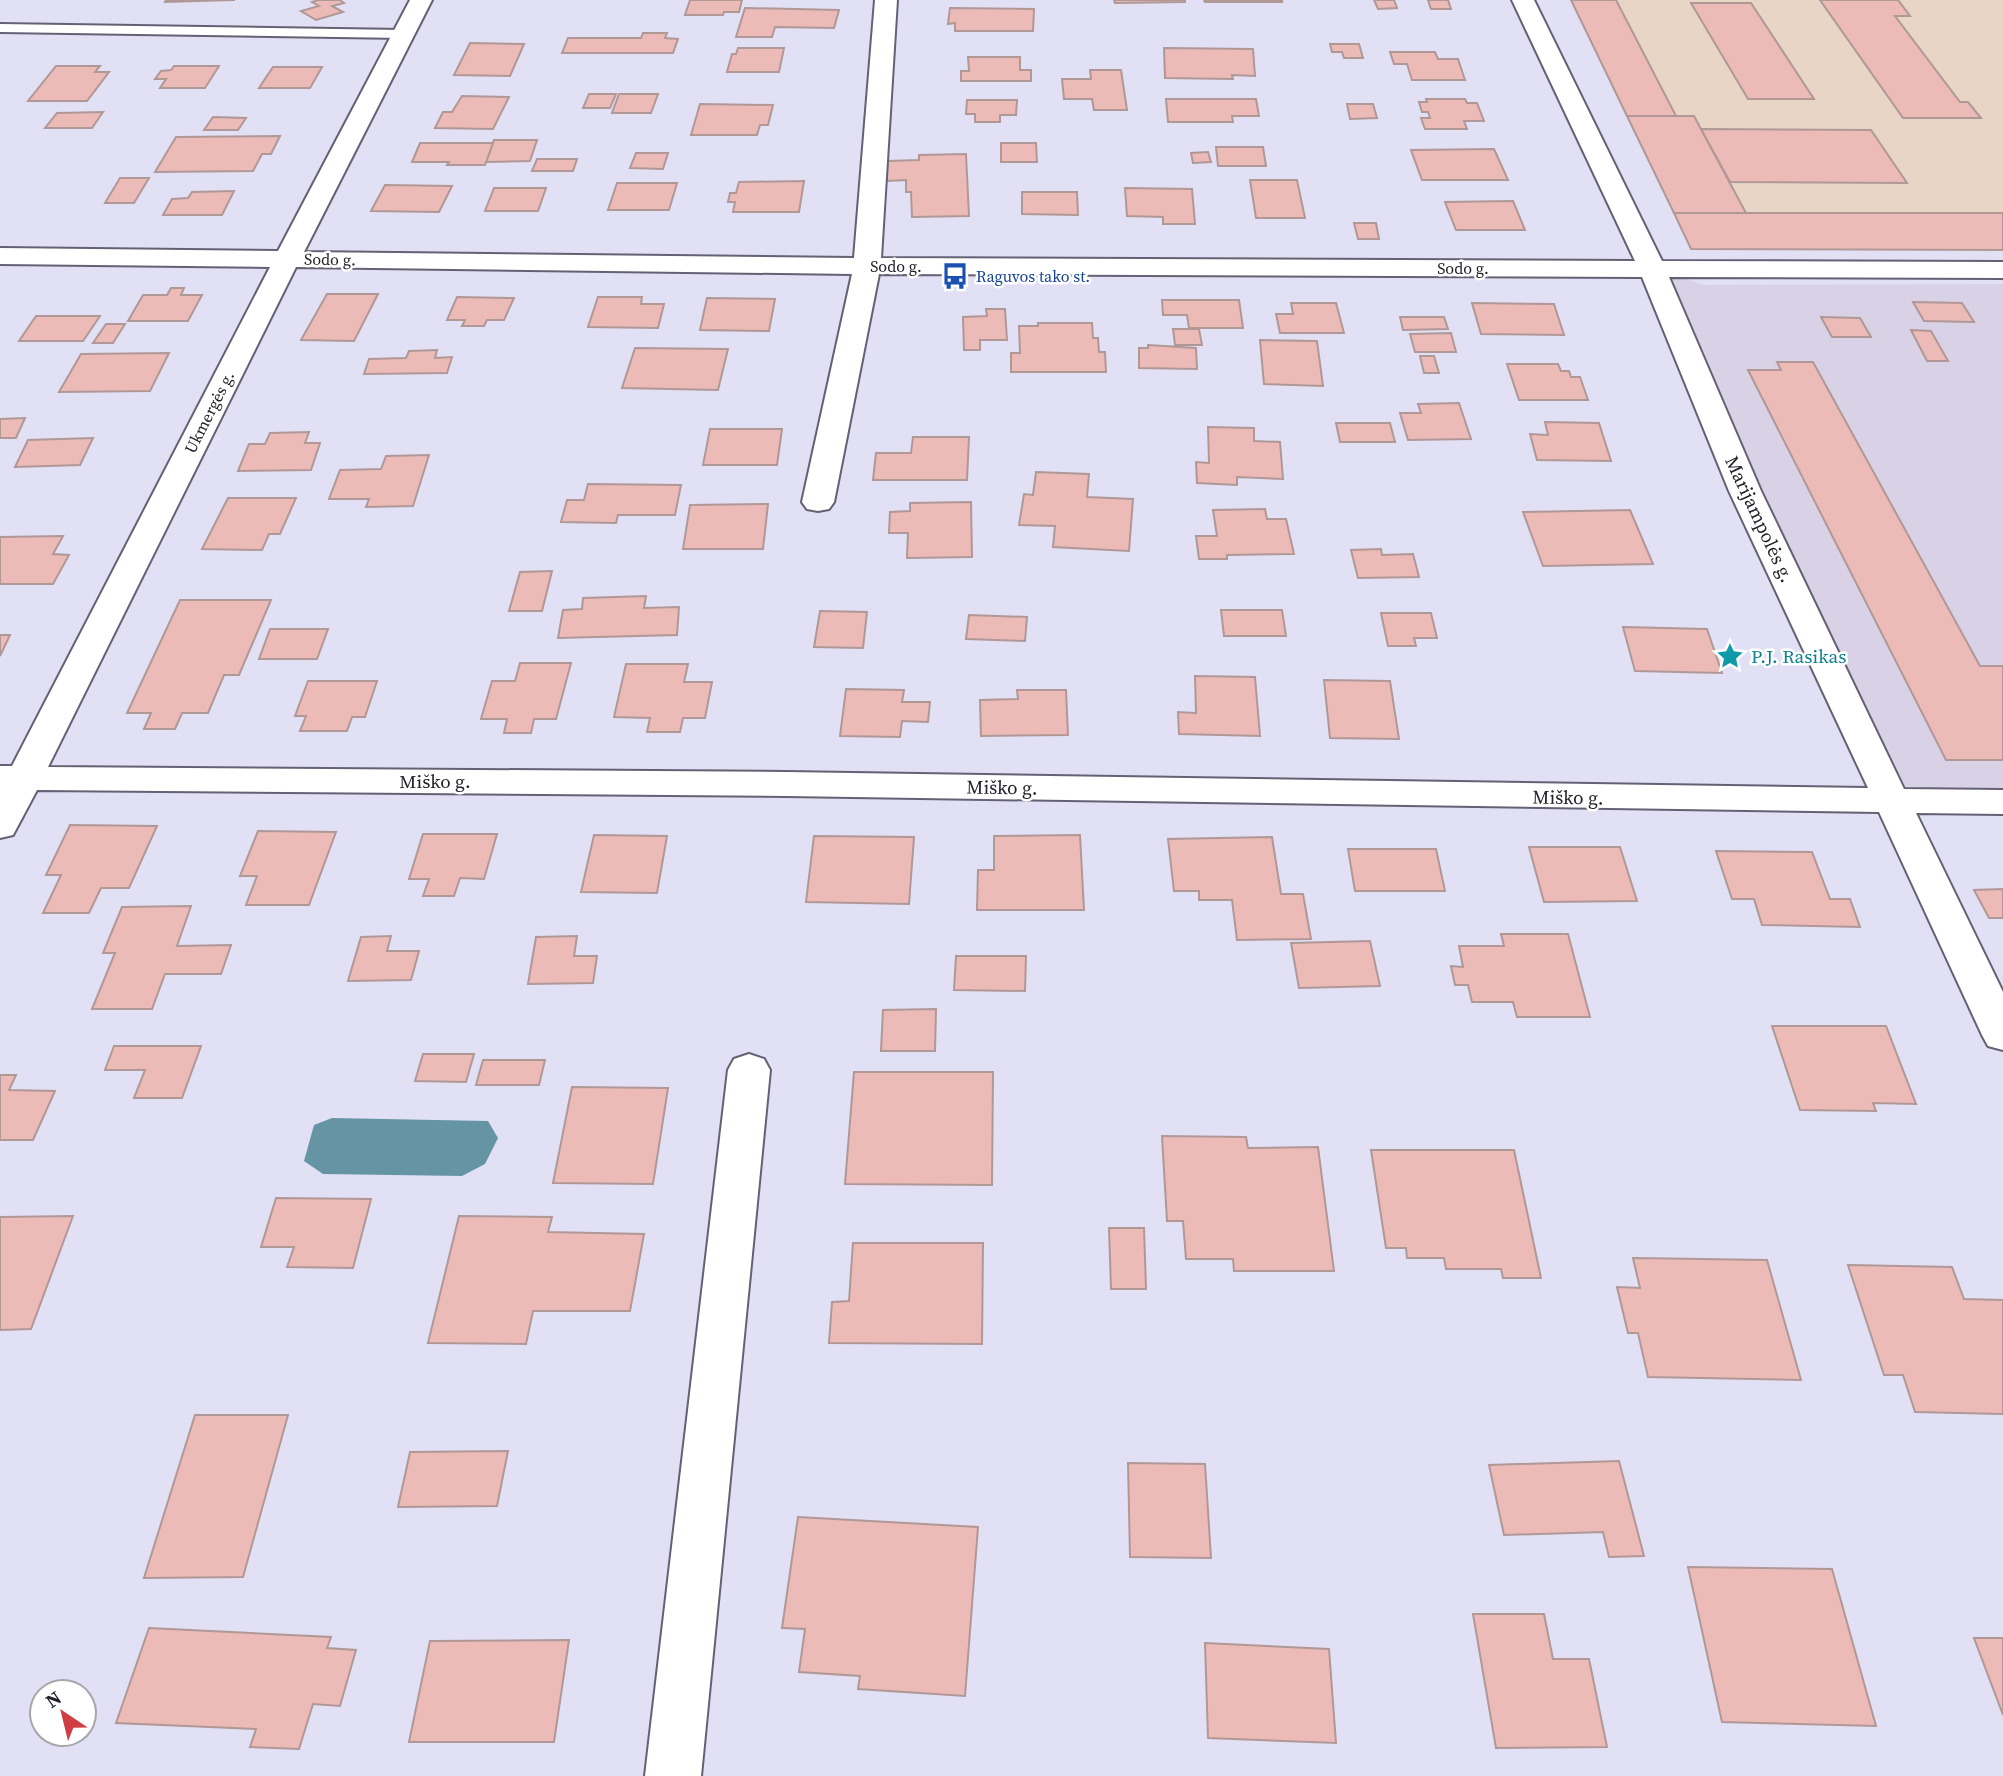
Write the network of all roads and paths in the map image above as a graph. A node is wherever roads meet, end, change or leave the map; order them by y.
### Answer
1 (421, 0) edge
2 (886, 0) edge
3 (1523, 0) edge
4 (0, 28) edge
5 (403, 34) junction
6 (0, 256) edge
7 (287, 258) junction
8 (867, 266) junction
9 (1652, 268) junction
10 (2003, 270) edge
11 (818, 502) dead end
12 (12, 778) edge
13 (1894, 802) junction
14 (2003, 802) edge
15 (0, 826) edge
16 (2003, 1035) edge
17 (749, 1070) dead end
18 (673, 1776) edge

1 - 5 street, Ukmergės g.
2 - 8 street
3 - 9 street, Marijampolės g.
4 - 5 lane
5 - 7 street, Ukmergės g.
6 - 7 street, Sodo g.
7 - 8 street, Sodo g.
7 - 12 street, Ukmergės g.
8 - 9 street, Sodo g.
8 - 11 street
9 - 10 street, Sodo g.
9 - 13 street, Marijampolės g.
12 - 13 street, Miško g.
12 - 15 street, Ukmergės g.
13 - 14 street, Miško g.
13 - 16 street, Marijampolės g.
17 - 18 street

